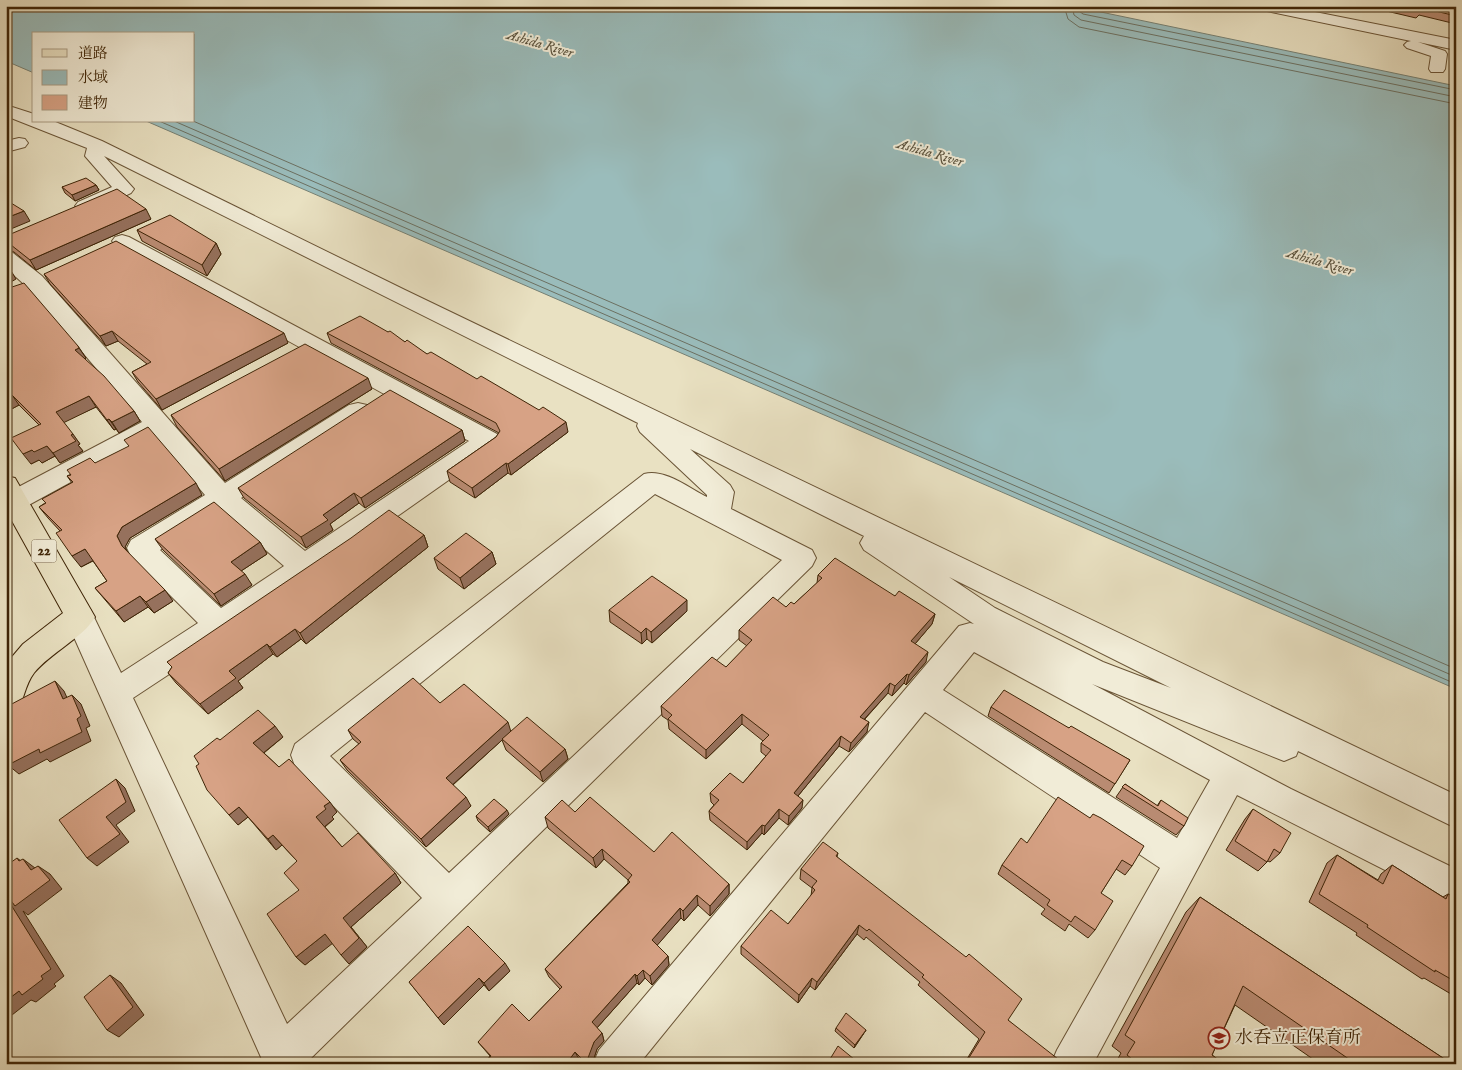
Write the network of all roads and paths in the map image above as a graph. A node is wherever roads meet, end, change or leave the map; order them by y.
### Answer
1 (1262, 6) edge
2 (1335, 6) edge
3 (1409, 21) dead end
4 (1343, 22) junction
5 (1456, 45) edge
6 (1437, 69) dead end
7 (6, 110) edge
8 (32, 120) edge
9 (38, 122) edge
10 (96, 145) junction
11 (70, 213) edge
12 (149, 229) edge
13 (6, 256) edge
14 (334, 330) edge
15 (310, 343) junction
16 (285, 356) edge
17 (393, 390) junction
18 (650, 417) junction
19 (168, 419) junction
20 (222, 497) junction
21 (12, 502) edge
22 (841, 511) junction
23 (716, 514) junction
24 (304, 567) junction
25 (80, 617) junction
26 (219, 625) junction
27 (977, 626) junction
28 (116, 693) junction
29 (922, 693) junction
30 (6, 703) edge
31 (1339, 755) junction
32 (1231, 774) junction
33 (1456, 812) edge
34 (1182, 862) junction
35 (1456, 888) edge
36 (448, 898) junction
37 (284, 1060) edge
38 (613, 1064) edge
39 (1071, 1064) edge

1 - 4 street
2 - 3 street
4 - 5 street
4 - 6 street
7 - 8 street
9 - 10 street
10 - 11 street
10 - 18 street
12 - 15 street
13 - 19 street
14 - 15 street
15 - 16 street
15 - 17 street
17 - 20 street
17 - 24 street
18 - 22 street
18 - 23 street
19 - 20 street
19 - 21 street
20 - 24 street
20 - 26 street
21 - 25 main road, 22
22 - 27 street
22 - 31 street
23 - 36 street
23 - 36 street
24 - 26 street
25 - 28 street
25 - 30 main road
26 - 28 street
27 - 29 street
27 - 31 street
27 - 32 street
28 - 37 street
29 - 34 street
29 - 38 street
31 - 33 street
32 - 34 street
32 - 35 street
34 - 39 street
36 - 37 street

